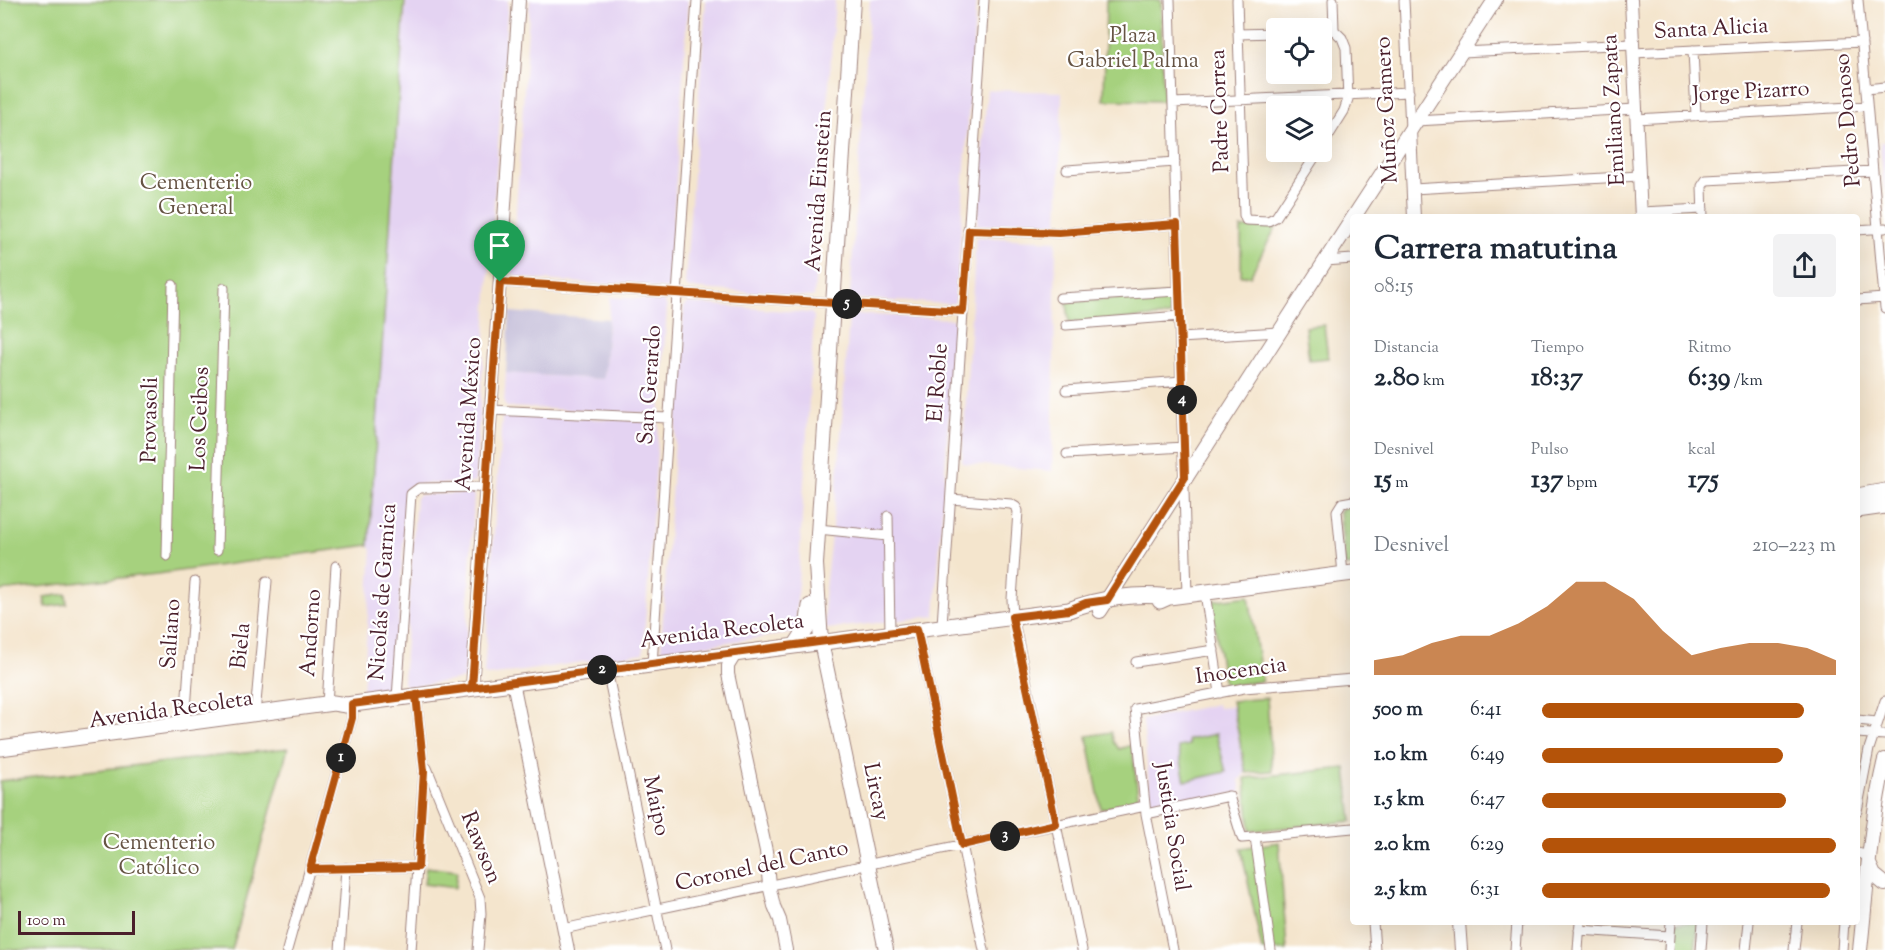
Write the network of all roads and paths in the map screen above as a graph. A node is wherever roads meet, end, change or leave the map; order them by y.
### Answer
1 (519, 0) edge
2 (697, 0) edge
3 (853, 0) edge
4 (984, 0) edge
5 (1170, 0) edge
6 (1237, 0) edge
7 (1333, 0) edge
8 (1404, 0) edge
9 (1495, 0) edge
10 (1631, 0) edge
11 (1858, 0) edge
12 (1334, 30) joint
13 (1266, 33) edge
14 (1238, 34) junction
15 (1862, 42) junction
16 (1633, 48) junction
17 (1693, 50) junction
18 (1461, 52) junction
19 (1885, 87) edge
20 (1866, 89) junction
21 (1409, 92) junction
22 (1347, 95) junction
23 (1240, 100) junction
24 (1173, 103) junction
25 (1868, 106) junction
26 (1636, 114) junction
27 (1696, 116) junction
28 (1413, 126) junction
29 (1332, 130) edge
30 (1175, 162) junction
31 (1312, 162) edge
32 (1067, 170) dead end
33 (1873, 171) junction
34 (1639, 176) junction
35 (1413, 189) junction
36 (1703, 213) edge
37 (1356, 214) edge
38 (1414, 214) edge
39 (1641, 214) edge
40 (1672, 214) edge
41 (1350, 223) edge
42 (1177, 224) junction
43 (1882, 228) edge
44 (969, 230) junction
45 (1860, 230) edge
46 (1350, 259) edge
47 (1325, 261) junction
48 (500, 282) junction
49 (173, 285) dead end
50 (224, 288) dead end
51 (1179, 291) junction
52 (676, 293) junction
53 (1060, 298) dead end
54 (1860, 300) edge
55 (834, 303) junction
56 (1885, 303) edge
57 (963, 311) junction
58 (1180, 316) junction
59 (1066, 325) dead end
60 (1279, 332) junction
61 (1180, 339) junction
62 (1182, 381) junction
63 (1066, 390) dead end
64 (491, 410) junction
65 (668, 418) junction
66 (1184, 447) junction
67 (1066, 454) dead end
68 (1185, 477) junction
69 (486, 487) junction
70 (1885, 492) edge
71 (1860, 496) edge
72 (951, 500) junction
73 (1350, 502) edge
74 (1885, 506) edge
75 (1860, 510) edge
76 (888, 516) dead end
77 (818, 530) junction
78 (888, 536) junction
79 (217, 550) dead end
80 (167, 556) dead end
81 (816, 564) junction
82 (336, 566) dead end
83 (1348, 573) edge
84 (267, 581) dead end
85 (195, 582) dead end
86 (1205, 593) junction
87 (1187, 595) junction
88 (1103, 605) junction
89 (810, 606) junction
90 (1012, 617) junction
91 (942, 626) junction
92 (917, 629) junction
93 (890, 632) junction
94 (821, 642) junction
95 (795, 646) junction
96 (1214, 650) junction
97 (736, 653) junction
98 (712, 656) junction
99 (1136, 662) dead end
100 (652, 664) junction
101 (607, 670) junction
102 (728, 674) junction
103 (1350, 679) edge
104 (513, 682) junction
105 (472, 688) junction
106 (1220, 693) junction
107 (416, 695) junction
108 (397, 698) junction
109 (1885, 700) edge
110 (327, 704) junction
111 (349, 704) junction
112 (1135, 709) joint
113 (255, 714) junction
114 (1860, 720) edge
115 (1877, 722) junction
116 (185, 724) junction
117 (1860, 733) edge
118 (1873, 734) junction
119 (1885, 735) edge
120 (0, 748) edge
121 (0, 758) edge
122 (424, 760) junction
123 (1885, 760) edge
124 (438, 797) junction
125 (1860, 797) edge
126 (423, 799) junction
127 (1145, 810) junction
128 (1056, 824) junction
129 (1350, 828) edge
130 (1255, 837) junction
131 (962, 845) junction
132 (1865, 858) edge
133 (869, 864) junction
134 (418, 867) junction
135 (346, 868) junction
136 (310, 869) junction
137 (773, 884) junction
138 (1885, 884) edge
139 (657, 909) junction
140 (1372, 925) edge
141 (1460, 925) edge
142 (1517, 925) edge
143 (1671, 925) edge
144 (1703, 925) edge
145 (1749, 925) edge
146 (1797, 925) edge
147 (1844, 925) edge
148 (1579, 926) edge
149 (564, 928) junction
150 (1670, 936) junction
151 (287, 950) edge
152 (340, 950) edge
153 (411, 950) edge
154 (478, 950) edge
155 (562, 950) edge
156 (568, 950) edge
157 (665, 950) edge
158 (786, 950) edge
159 (886, 950) edge
160 (984, 950) edge
161 (1082, 950) edge
162 (1173, 950) edge
163 (1271, 950) edge
164 (1375, 950) edge
165 (1461, 950) edge
166 (1515, 950) edge
167 (1578, 950) edge
168 (1669, 950) edge
169 (1701, 950) edge
170 (1746, 950) edge
171 (1794, 950) edge
172 (1842, 950) edge
173 (1860, 950) edge

1 - 48 street, Avenida México
2 - 52 street, San Gerardo
3 - 55 main road, Avenida Einstein
4 - 44 street, El Roble
5 - 24 street
6 - 14 street, Padre Correa
7 - 12 street
8 - 21 street, Muñoz Gamero
9 - 18 main road
10 - 16 street, Emiliano Zapata
11 - 15 street, Pedro Donoso
12 - 22 street
13 - 14 street
14 - 23 street, Padre Correa
15 - 17 street, Santa Alicia
15 - 20 street, Pedro Donoso
16 - 17 street, Santa Alicia
16 - 18 street, Santa Alicia
16 - 26 street, Emiliano Zapata
17 - 27 street
18 - 28 main road
19 - 20 street
20 - 25 street, Pedro Donoso
21 - 22 street
21 - 28 street, Muñoz Gamero
22 - 23 street
22 - 29 street
23 - 24 street
23 - 31 street, Padre Correa
24 - 30 street
25 - 27 street, Jorge Pizarro
25 - 33 street, Pedro Donoso
26 - 27 street, Jorge Pizarro
26 - 28 street, Jorge Pizarro
26 - 34 street, Emiliano Zapata
28 - 35 street, Muñoz Gamero
28 - 37 main road
30 - 32 street
30 - 42 street
33 - 36 street
33 - 43 street, Pedro Donoso
34 - 35 street
34 - 39 street, Emiliano Zapata
35 - 38 street, Muñoz Gamero
36 - 40 street
41 - 47 main road
42 - 44 street
42 - 51 street
43 - 45 street
43 - 56 street, Pedro Donoso
44 - 57 street, El Roble
46 - 47 street
47 - 60 main road
48 - 52 street
48 - 64 street, Avenida México
49 - 80 street, Provasoli
50 - 79 street, Los Ceibos
51 - 53 street
51 - 58 street
52 - 55 street
52 - 65 street, San Gerardo
54 - 56 street
55 - 57 street
55 - 77 main road, Avenida Einstein
57 - 72 street, El Roble
58 - 59 street
58 - 61 street
60 - 61 street
60 - 68 main road
61 - 62 street
62 - 63 street
62 - 66 street
64 - 65 street
64 - 69 street, Avenida México
65 - 100 street, San Gerardo
66 - 67 street
66 - 68 street
68 - 87 street
68 - 88 main road
69 - 105 street, Avenida México
69 - 108 street, Nicolás de Garnica
70 - 71 main road
72 - 90 street
72 - 91 street, El Roble
73 - 83 street
74 - 75 main road
76 - 78 street
77 - 78 street
77 - 81 main road, Avenida Einstein
78 - 93 street
81 - 89 main road, Avenida Einstein
81 - 94 main road, Avenida Einstein
82 - 110 street, Andorno
83 - 86 main road, Avenida Recoleta
84 - 113 street, Biela
85 - 116 street, Saliano
86 - 87 main road, Avenida Recoleta
86 - 96 street
87 - 88 main road, Avenida Recoleta
88 - 90 main road, Avenida Recoleta
89 - 94 main road, Avenida Einstein
89 - 95 main road
90 - 91 main road, Avenida Recoleta
90 - 128 street
91 - 92 main road, Avenida Recoleta
92 - 93 main road, Avenida Recoleta
92 - 131 street
93 - 94 main road, Avenida Recoleta
94 - 95 main road, Avenida Recoleta
94 - 133 main road, Lircay
95 - 97 main road, Avenida Recoleta
96 - 99 street
96 - 106 street
97 - 98 main road, Avenida Recoleta
97 - 102 street
98 - 100 main road, Avenida Recoleta
98 - 102 street
100 - 101 main road, Avenida Recoleta
101 - 104 main road, Avenida Recoleta
101 - 139 street, Maipo
102 - 137 street
103 - 106 street, Inocencia
104 - 105 main road, Avenida Recoleta
104 - 149 street
105 - 107 main road, Avenida Recoleta
106 - 112 street, Inocencia
107 - 108 main road, Avenida Recoleta
107 - 122 street, Nicolás de Garnica
108 - 111 main road, Avenida Recoleta
109 - 115 street
110 - 111 main road, Avenida Recoleta
110 - 113 main road, Avenida Recoleta
111 - 121 main road, Avenida Recoleta
111 - 136 street
112 - 127 street, Justicia Social
113 - 116 main road, Avenida Recoleta
114 - 115 street
115 - 118 street
116 - 120 main road, Avenida Recoleta
117 - 118 street
118 - 119 street
118 - 125 street
122 - 124 street, Rawson
122 - 126 street, Nicolás de Garnica
123 - 132 main road
124 - 126 street, Rawson
124 - 154 street, Rawson
126 - 134 street, Nicolás de Garnica
127 - 128 street, Coronel del Canto
127 - 130 street, Coronel del Canto
127 - 162 street, Justicia Social
128 - 131 street, Coronel del Canto
128 - 161 street
129 - 130 street
130 - 163 street
131 - 133 street, Coronel del Canto
131 - 160 street
132 - 138 main road
132 - 173 main road
133 - 137 street, Coronel del Canto
133 - 159 main road, Lircay
134 - 135 street
134 - 153 street, Nicolás de Garnica
135 - 136 street
135 - 152 street
136 - 151 street
137 - 139 street, Coronel del Canto
137 - 158 street
139 - 149 street, Coronel del Canto
139 - 157 street, Maipo
140 - 164 street
141 - 165 street
142 - 166 street
143 - 150 street
144 - 169 street
145 - 170 street
146 - 171 street
147 - 172 street
148 - 150 street
148 - 167 street
149 - 155 street
149 - 156 street
150 - 168 street

